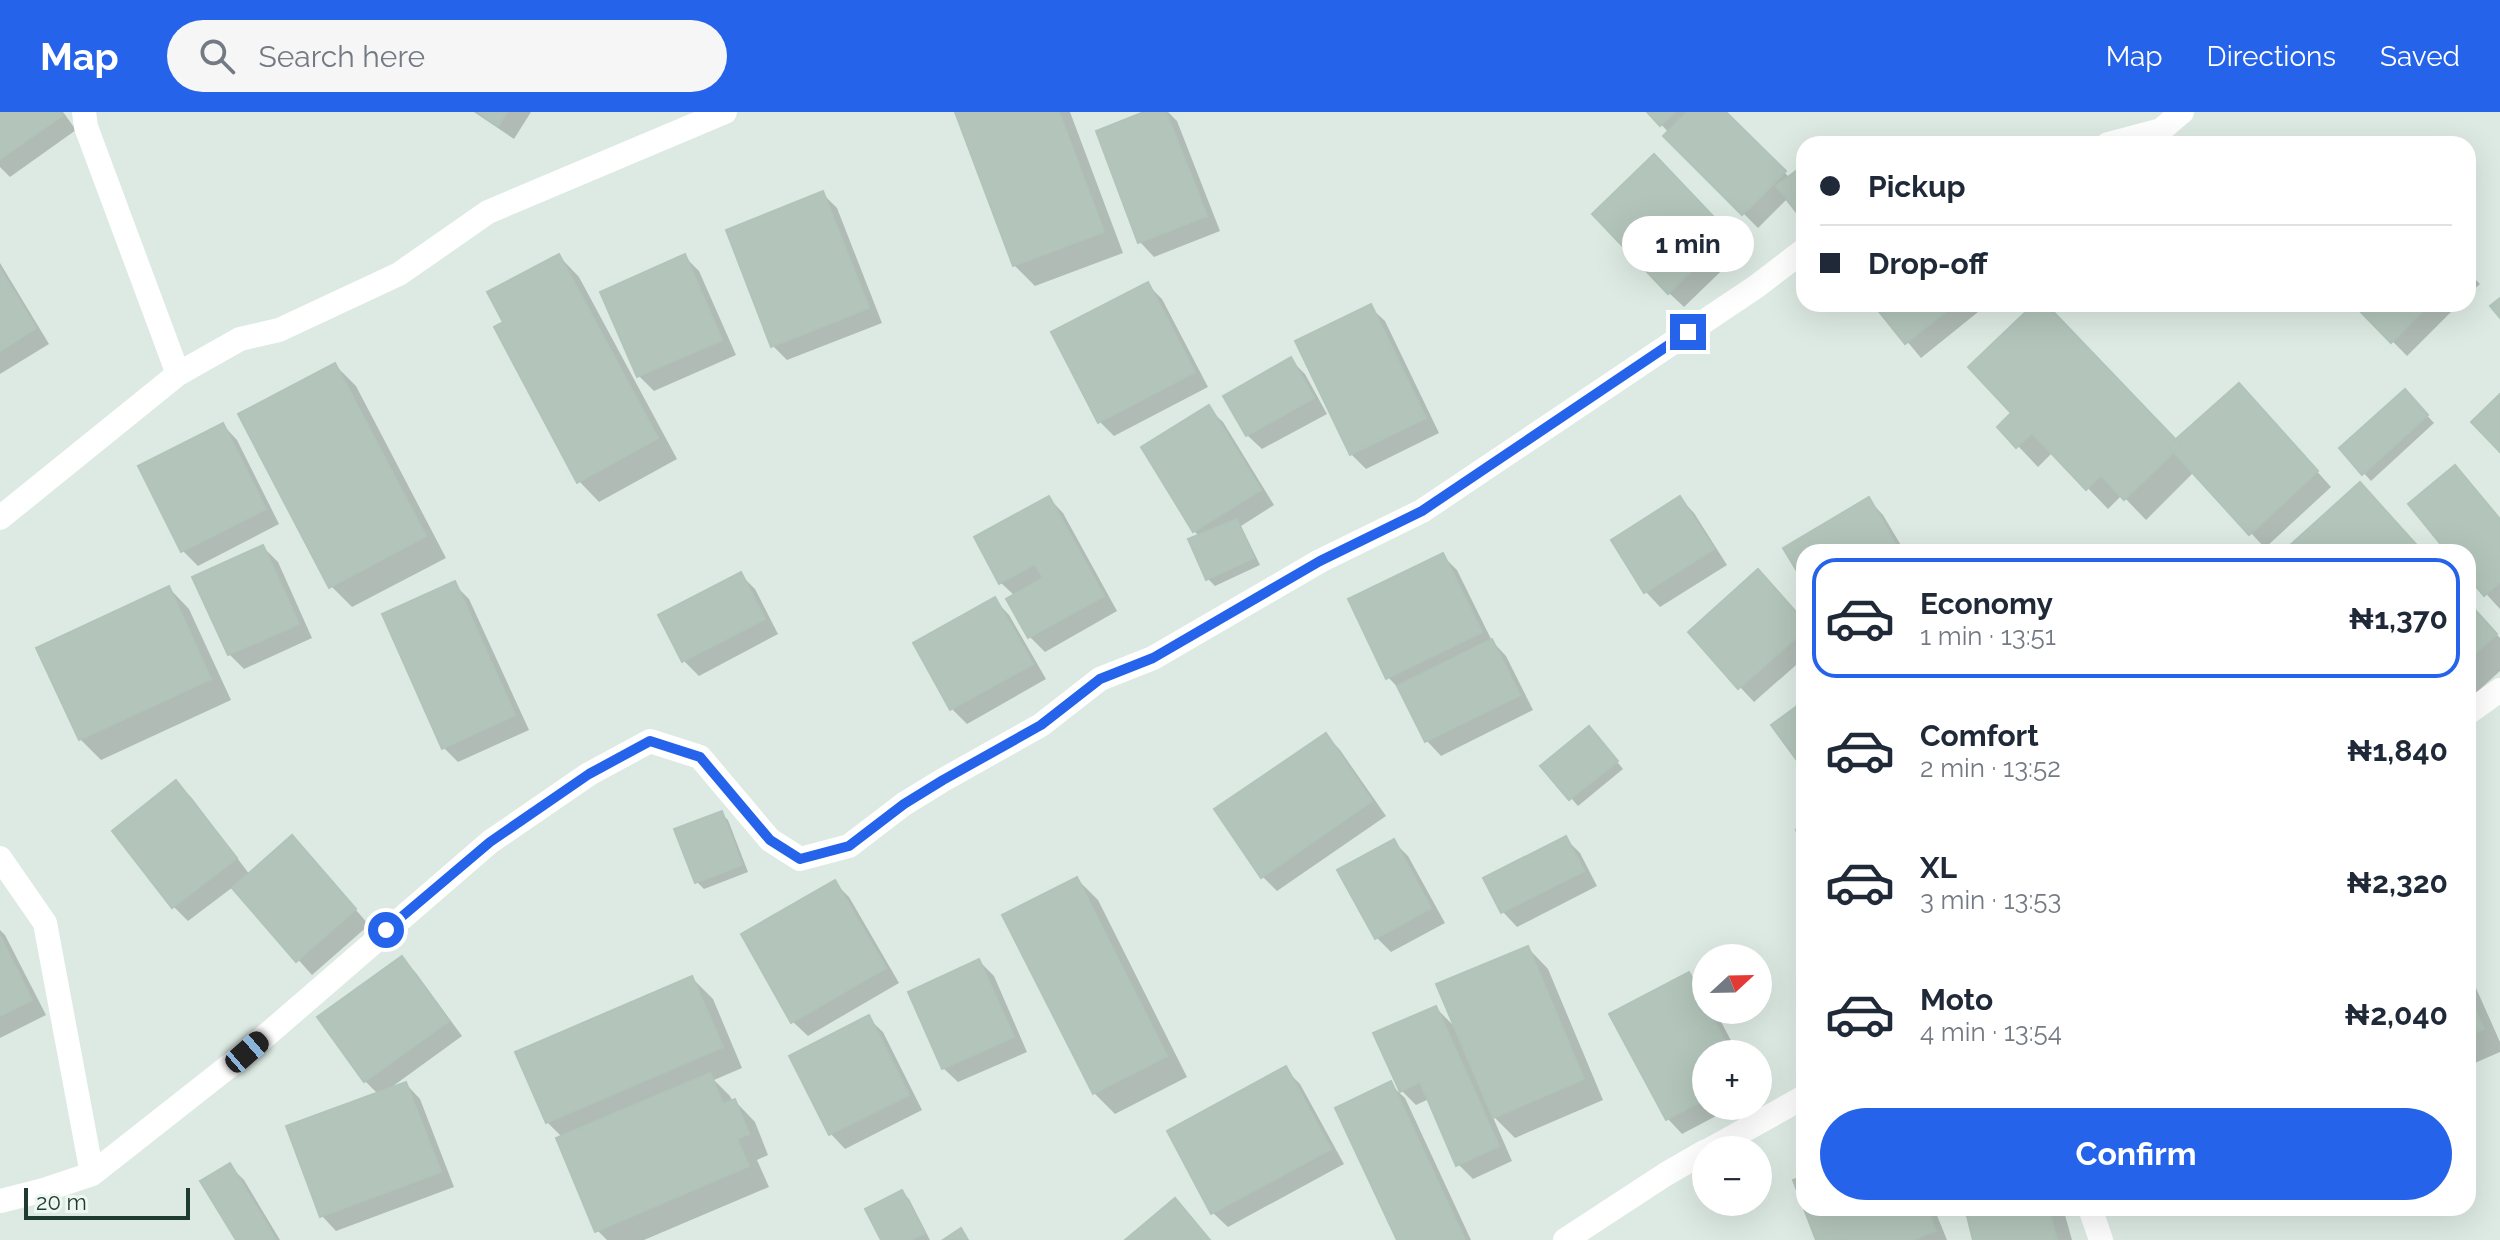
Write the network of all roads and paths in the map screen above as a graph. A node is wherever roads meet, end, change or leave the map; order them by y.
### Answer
1 (84, 112) edge
2 (725, 112) edge
3 (2182, 112) edge
4 (2138, 136) edge
5 (1796, 256) edge
6 (178, 374) junction
7 (0, 518) edge
8 (2500, 690) edge
9 (2476, 707) edge
10 (0, 858) edge
11 (1796, 1101) edge
12 (1734, 1136) edge
13 (1692, 1159) edge
14 (92, 1174) junction
15 (0, 1201) edge
16 (2093, 1216) edge
17 (1565, 1240) edge
18 (2101, 1240) edge

1 - 6 street
2 - 6 street
3 - 4 street
5 - 14 street
6 - 7 street
8 - 9 street
10 - 14 street
11 - 12 street
13 - 17 street
14 - 15 street
16 - 18 street

